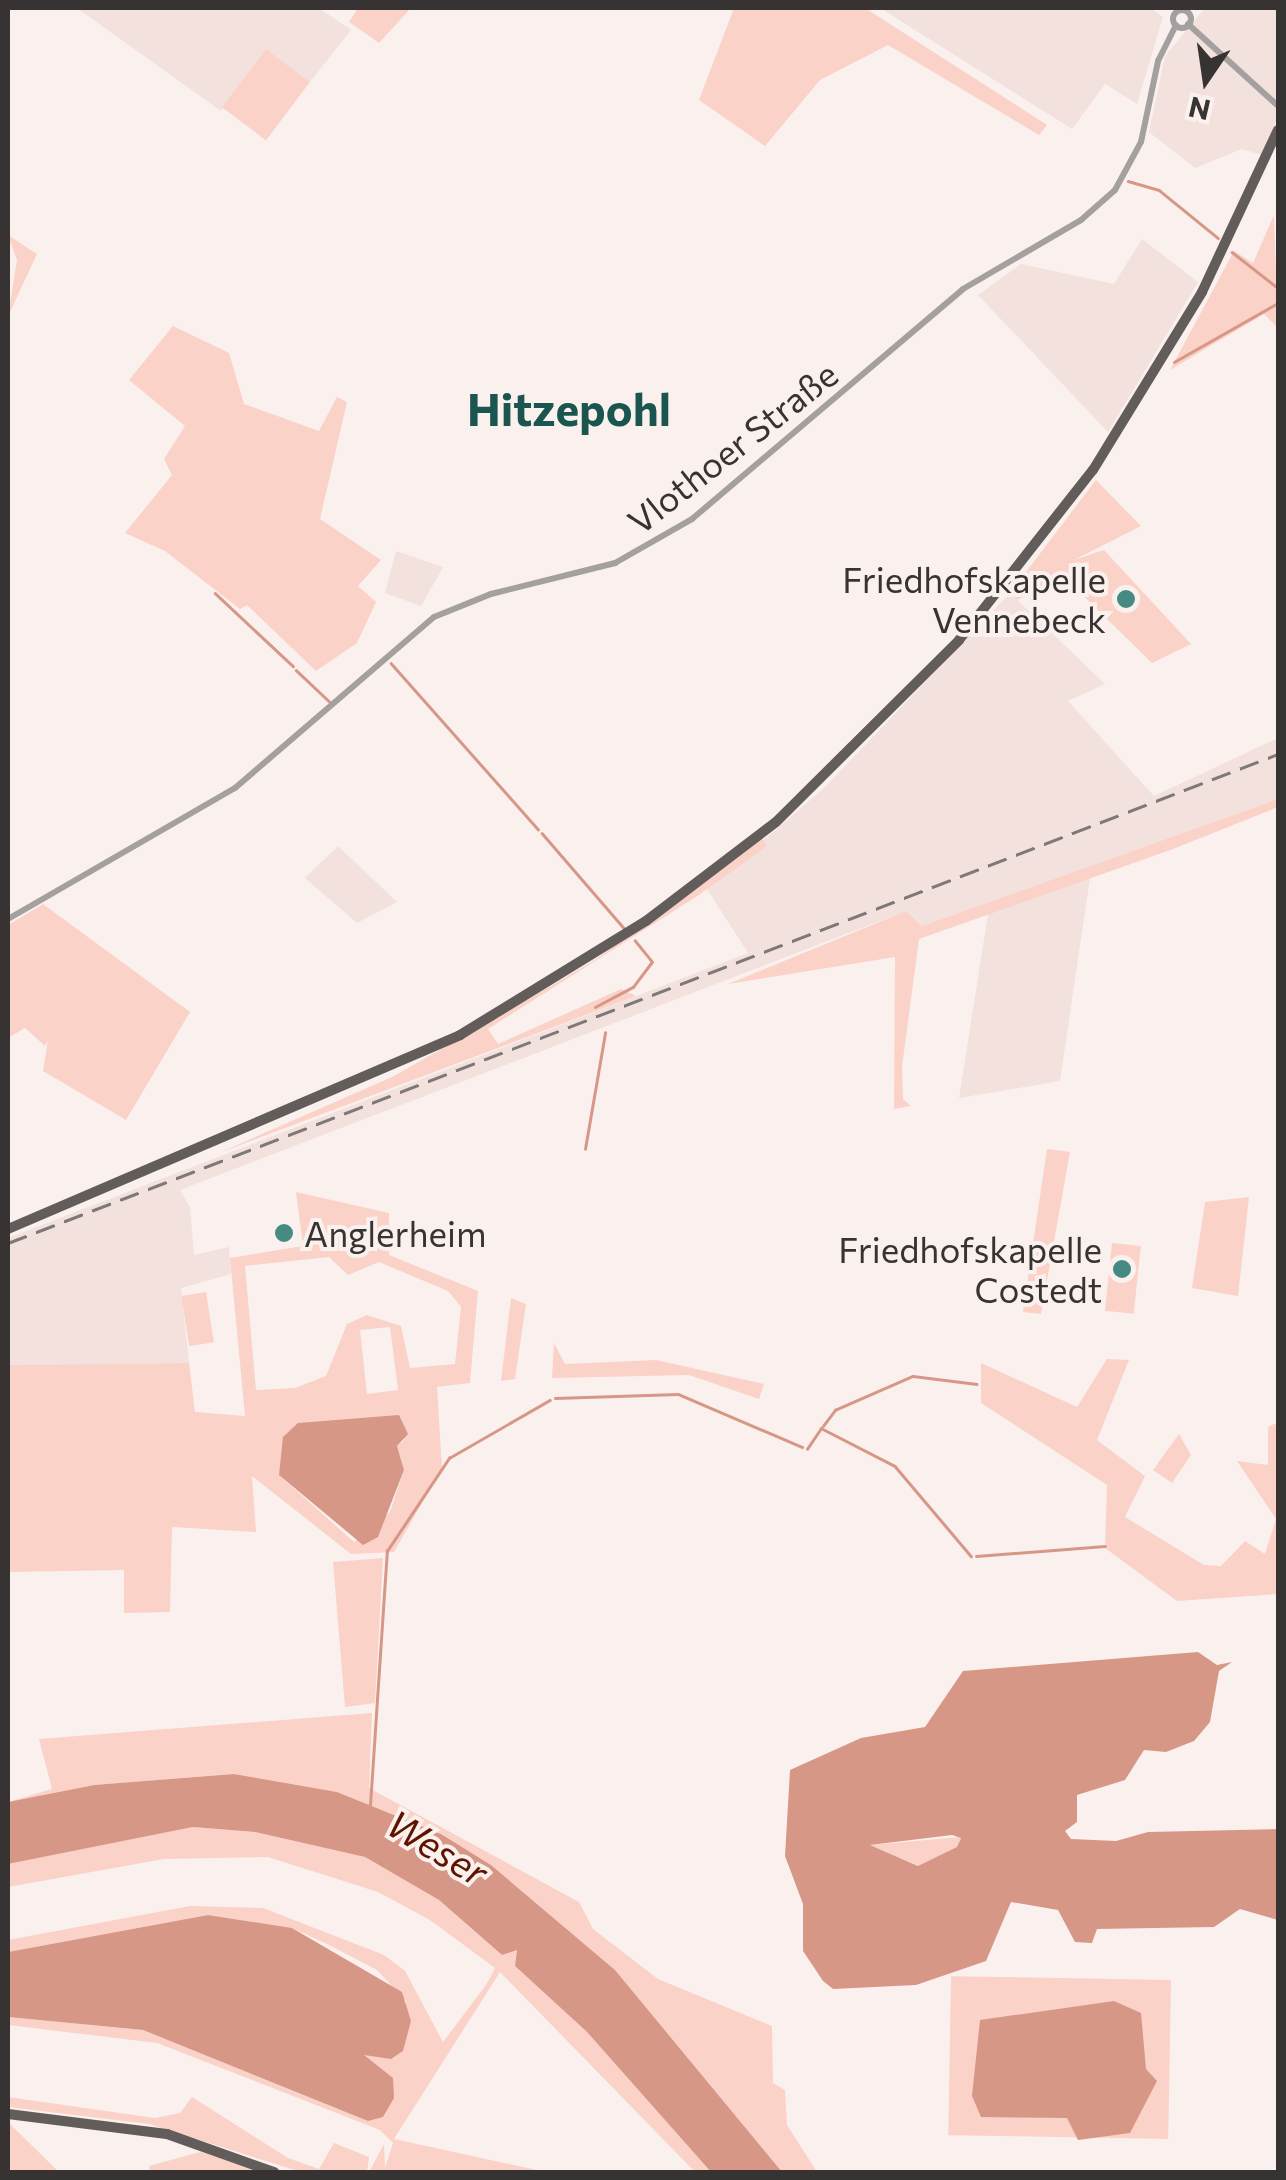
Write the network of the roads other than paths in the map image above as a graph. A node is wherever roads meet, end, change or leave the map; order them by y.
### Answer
1 (1172, 10) edge
2 (1189, 10) edge
3 (1188, 24) junction
4 (1176, 26) junction
5 (1278, 106) edge
6 (1278, 132) edge
7 (8, 919) edge
8 (8, 1229) edge
9 (8, 2114) edge
10 (274, 2172) edge

1 - 2 street
1 - 4 street
2 - 3 street
3 - 4 street
3 - 5 street
4 - 7 street, Vlothoer Straße
6 - 8 main road
9 - 10 main road

